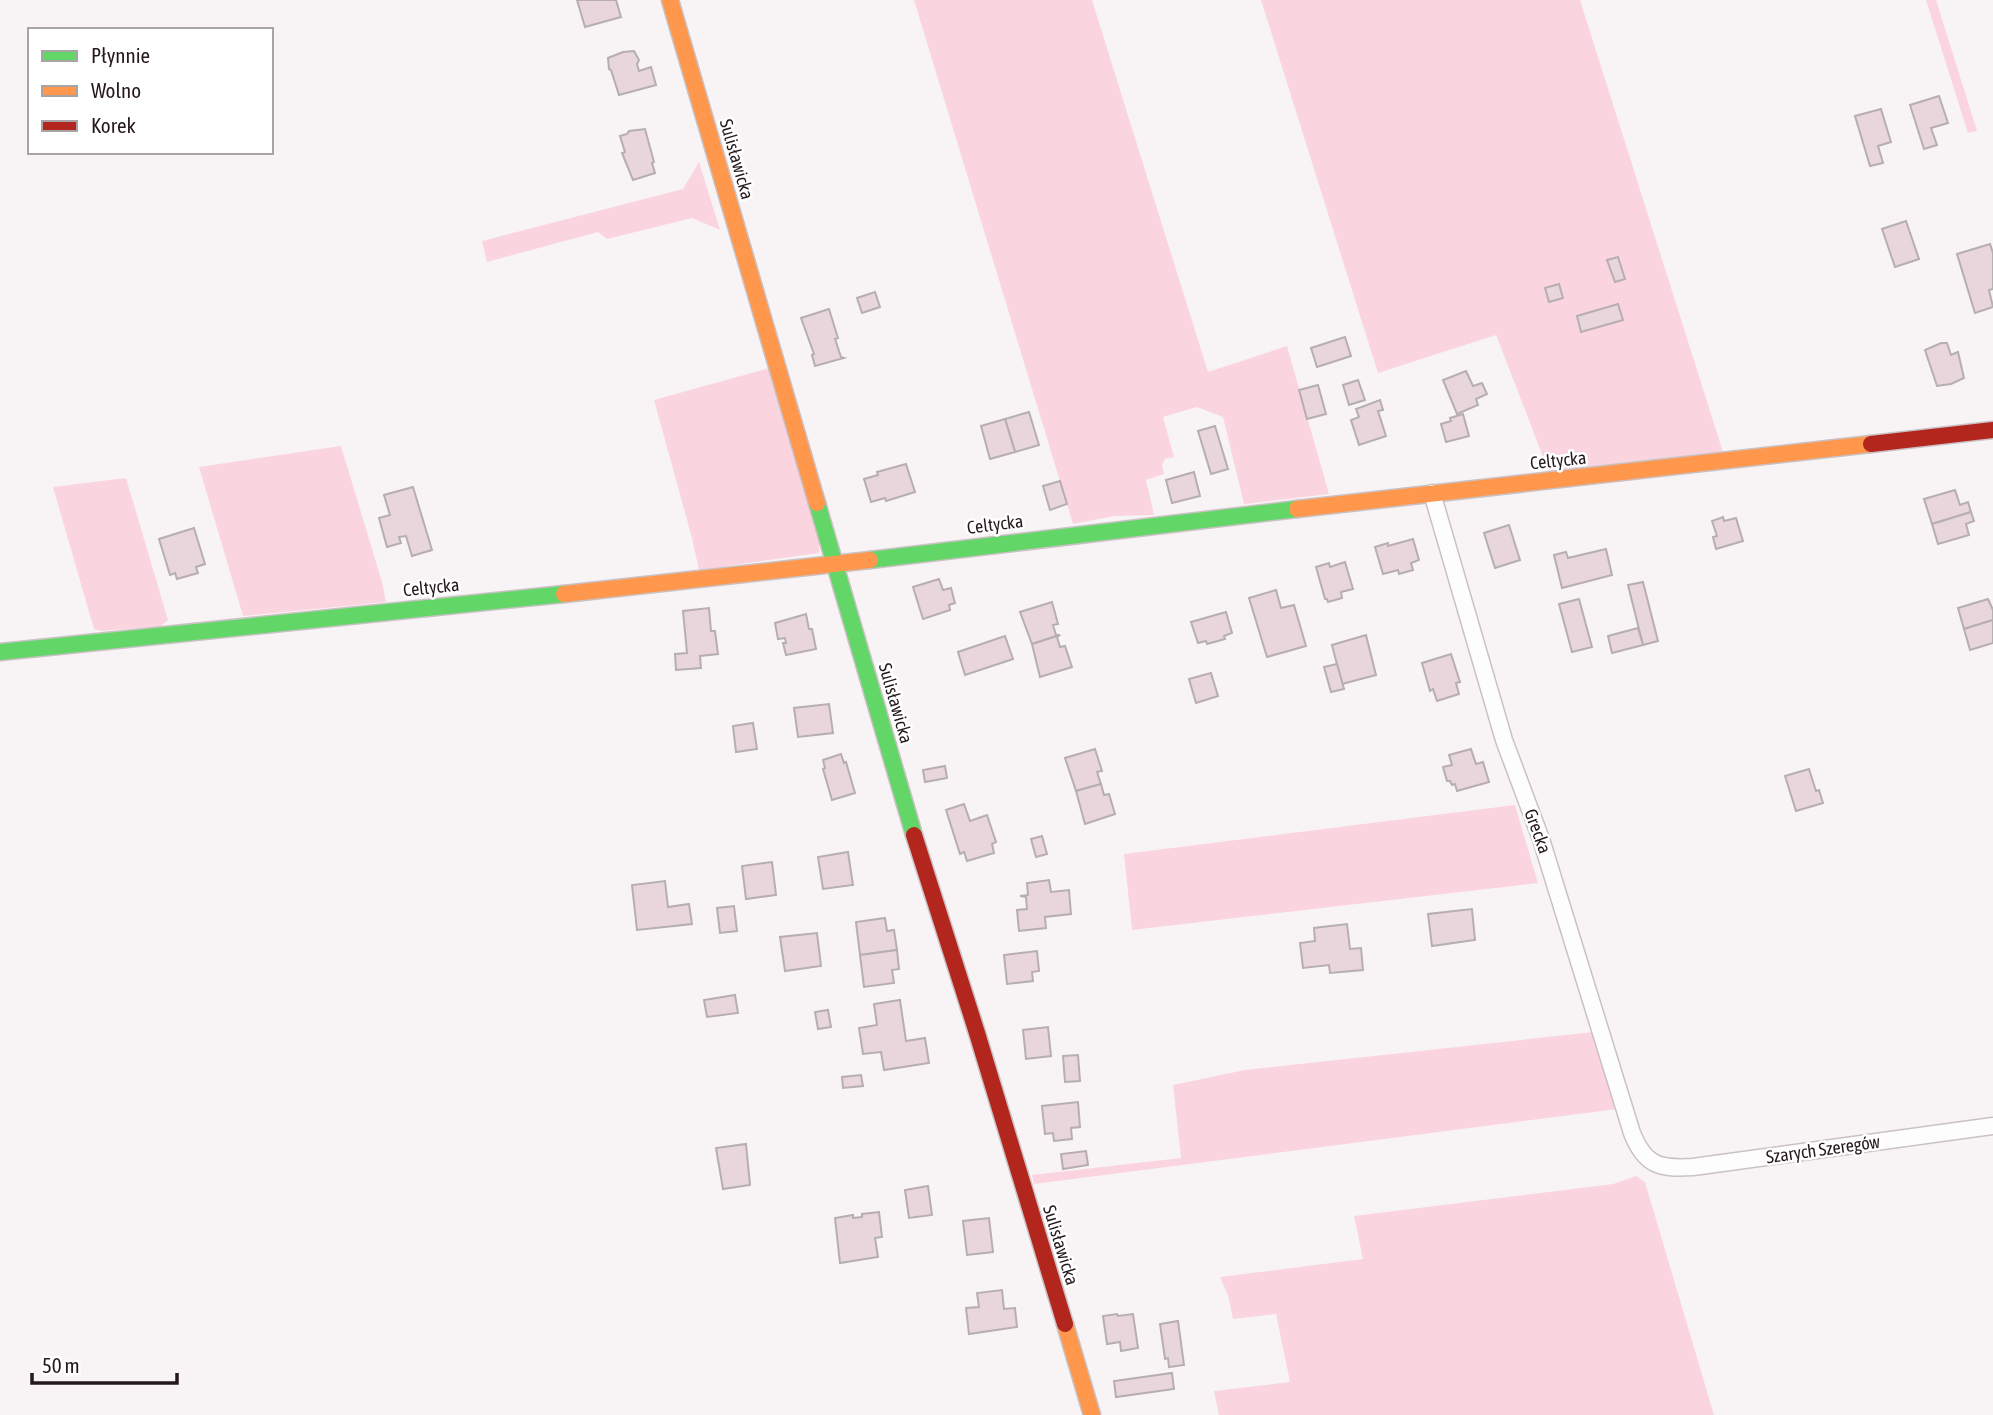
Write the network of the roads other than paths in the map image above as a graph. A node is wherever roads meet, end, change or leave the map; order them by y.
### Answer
1 (670, 0) edge
2 (1993, 430) edge
3 (1432, 493) junction
4 (833, 562) junction
5 (0, 652) edge
6 (1993, 1126) edge
7 (1654, 1163) joint
8 (1092, 1415) edge

1 - 4 street, Sulisławicka
2 - 3 street, Celtycka
3 - 4 street, Celtycka
3 - 7 street, Grecka
4 - 5 street, Celtycka
4 - 8 street, Sulisławicka
6 - 7 street, Szarych Szeregów

